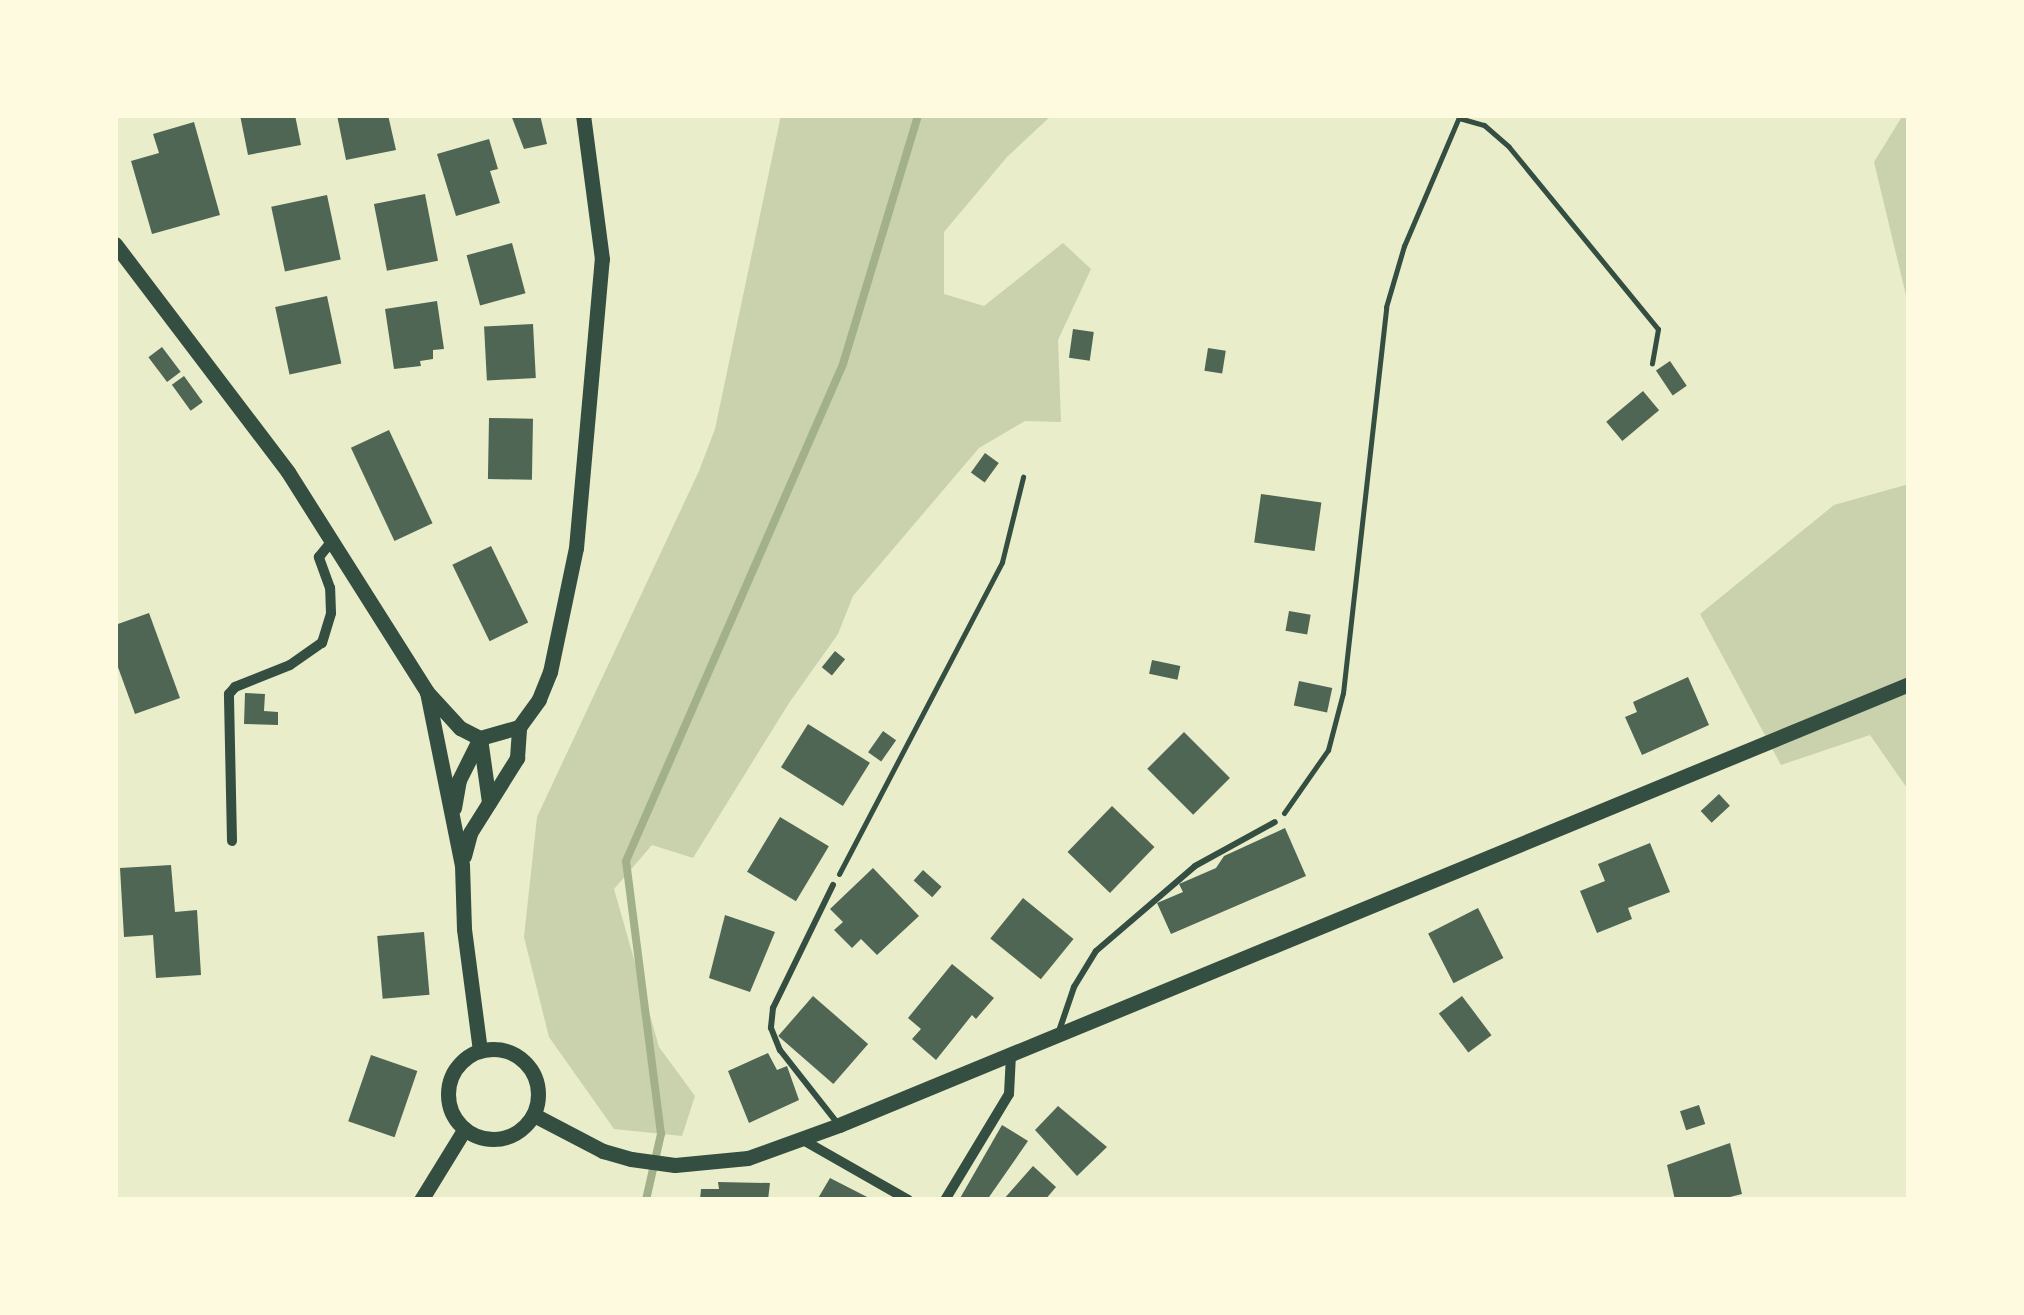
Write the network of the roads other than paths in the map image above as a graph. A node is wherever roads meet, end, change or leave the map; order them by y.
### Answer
1 (583, 115) edge
2 (115, 244) edge
3 (333, 540) junction
4 (1909, 684) edge
5 (427, 692) junction
6 (519, 727) junction
7 (480, 738) junction
8 (489, 802) junction
9 (453, 812) junction
10 (1275, 822) road end
11 (232, 841) dead end
12 (462, 864) junction
13 (833, 885) road end
14 (1058, 1035) junction
15 (480, 1050) junction
16 (1012, 1054) junction
17 (534, 1115) junction
18 (838, 1126) junction
19 (464, 1130) junction
20 (803, 1140) junction
21 (421, 1200) edge
22 (908, 1200) edge
23 (945, 1200) edge

1 - 6 street
2 - 3 street
3 - 5 street
3 - 11 street
4 - 14 street
5 - 7 street
5 - 9 street
6 - 7 street
6 - 8 street
7 - 8 street
7 - 9 street
8 - 12 street
9 - 12 street
10 - 14 lane
12 - 15 street
13 - 18 lane
14 - 16 street
15 - 17 street
15 - 19 street
16 - 18 street
16 - 23 street
17 - 19 street
17 - 20 street
18 - 20 street
19 - 21 street
20 - 22 street

